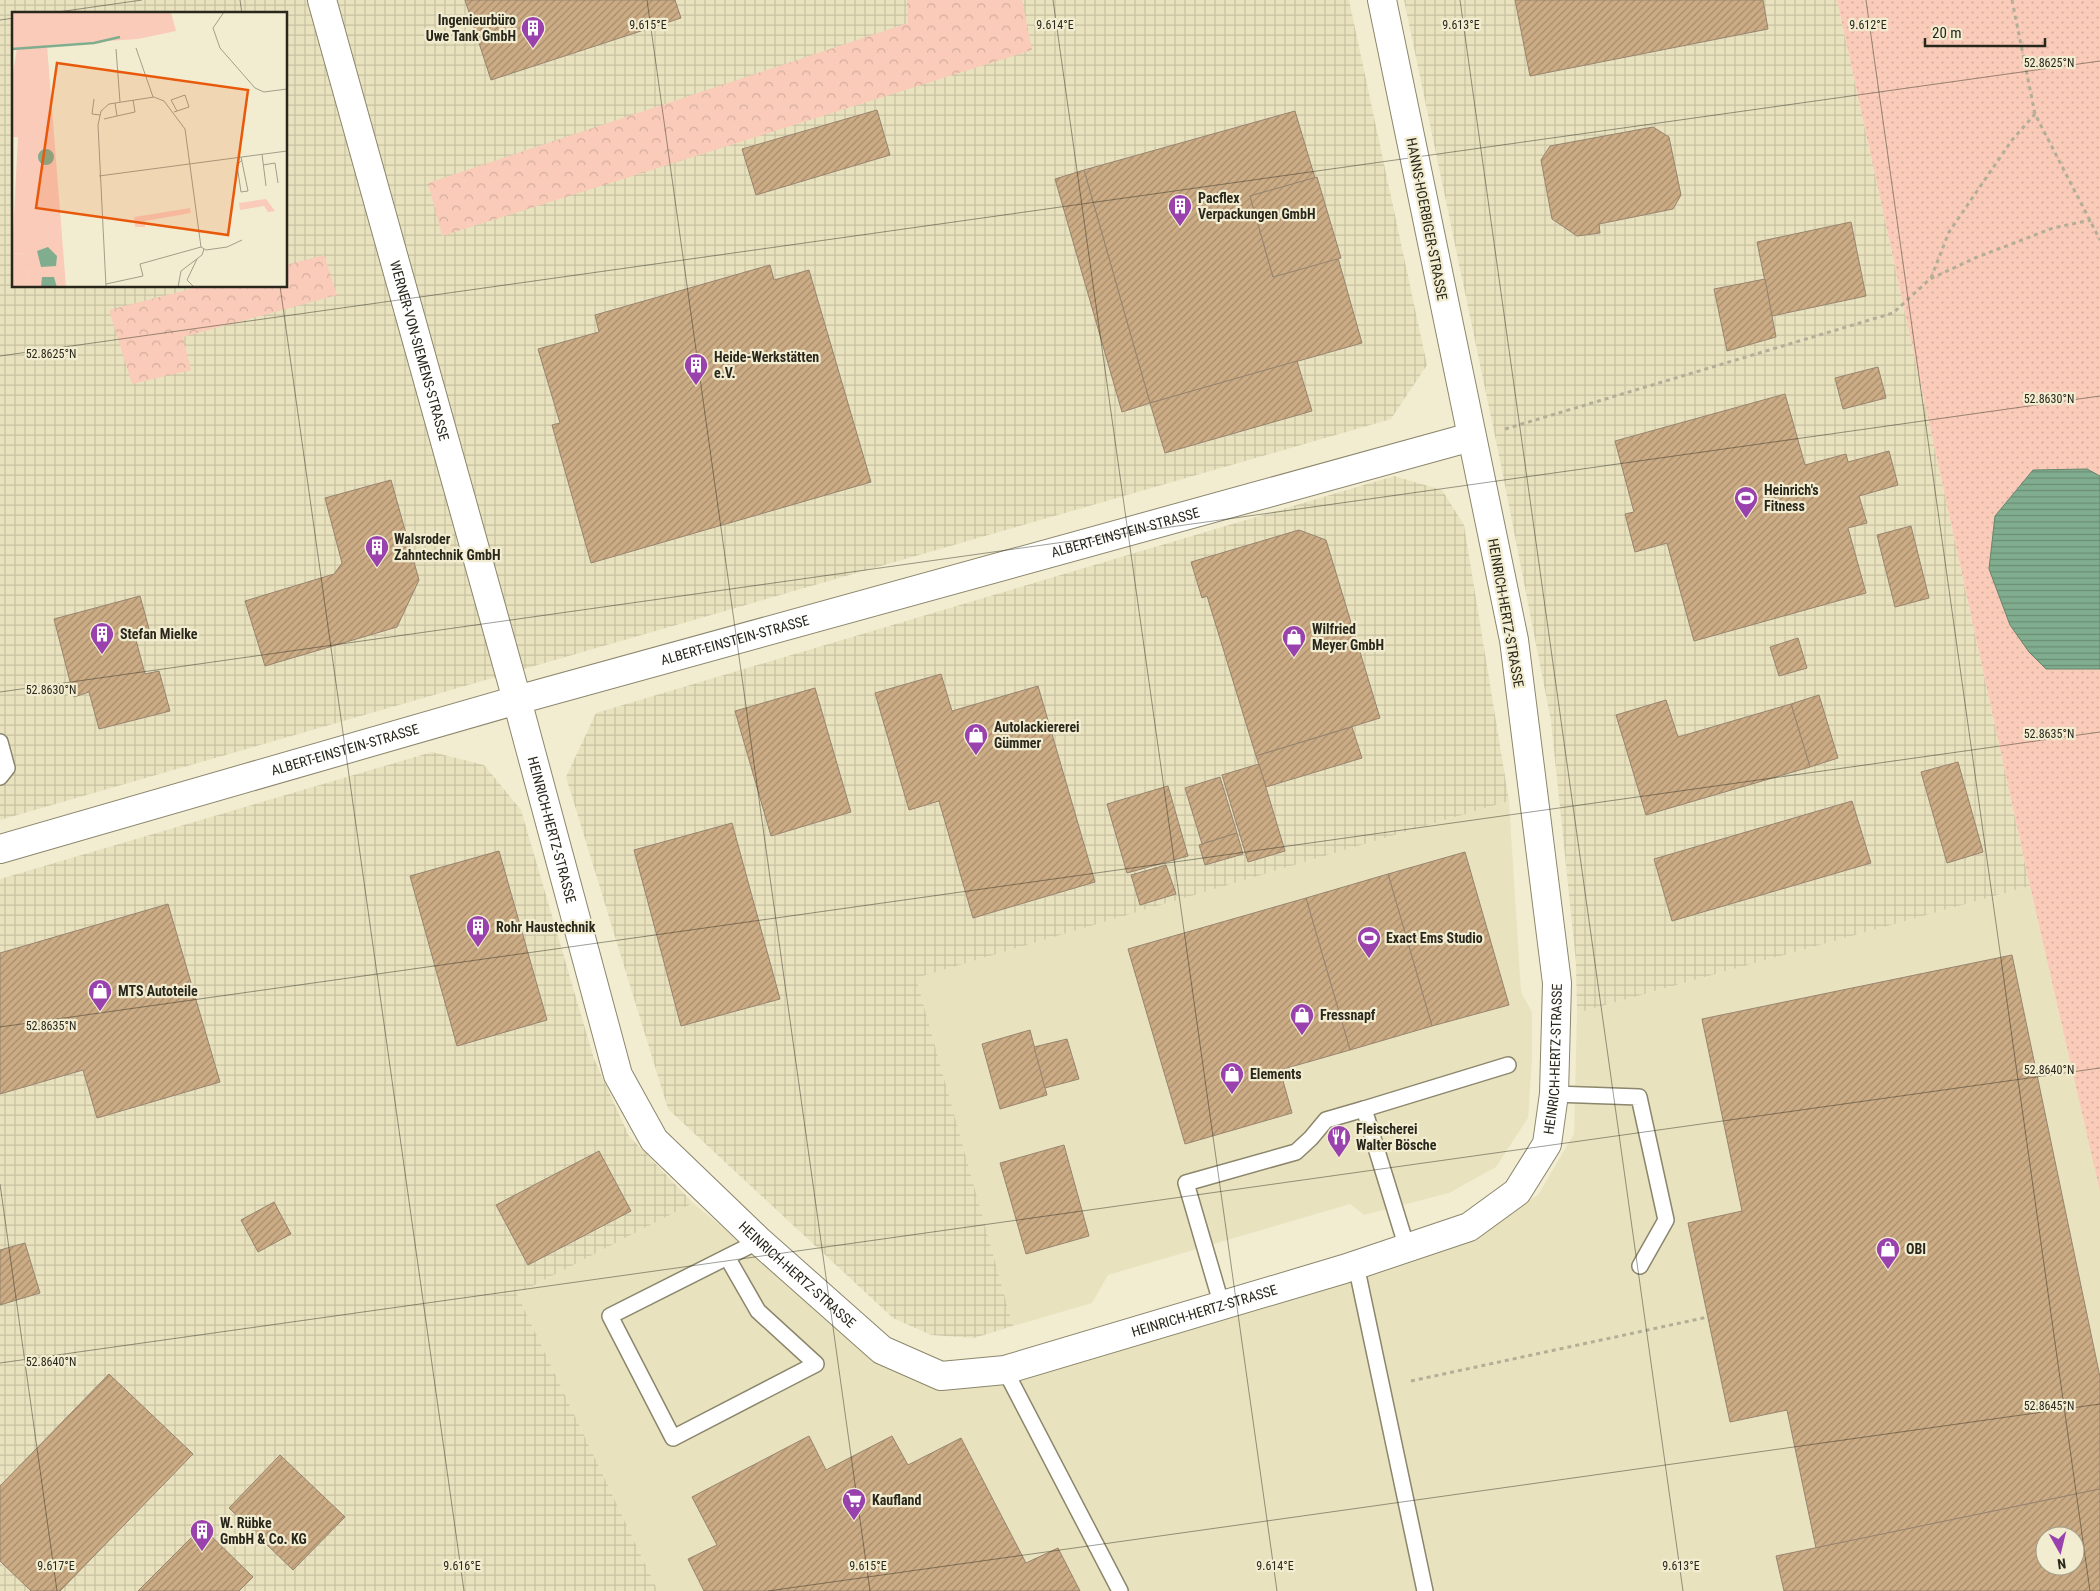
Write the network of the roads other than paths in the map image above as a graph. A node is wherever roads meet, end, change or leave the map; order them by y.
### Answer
1 (322, 0) edge
2 (1382, 0) edge
3 (1471, 437) junction
4 (517, 700) junction
5 (0, 742) edge
6 (0, 777) edge
7 (0, 849) edge
8 (1508, 1065) dead end
9 (1554, 1094) junction
10 (1364, 1109) junction
11 (759, 1241) junction
12 (1406, 1248) junction
13 (727, 1257) junction
14 (1356, 1265) junction
15 (1640, 1266) dead end
16 (1222, 1306) junction
17 (1005, 1370) junction
18 (1120, 1591) edge
19 (1425, 1591) edge

1 - 4 street, WERNER-VON-SIEMENS-STRASSE
2 - 3 street, HANNS-HOERBIGER-STRASSE
3 - 4 street, ALBERT-EINSTEIN-STRASSE
3 - 9 street, HEINRICH-HERTZ-STRASSE
4 - 7 street, ALBERT-EINSTEIN-STRASSE
4 - 11 street, HEINRICH-HERTZ-STRASSE
5 - 6 lane
8 - 10 lane
9 - 12 street, HEINRICH-HERTZ-STRASSE
9 - 15 lane
10 - 12 lane
10 - 16 lane
11 - 13 lane
11 - 17 street, HEINRICH-HERTZ-STRASSE
12 - 14 street, HEINRICH-HERTZ-STRASSE
13 - 13 lane
14 - 16 street, HEINRICH-HERTZ-STRASSE
14 - 19 lane
16 - 17 street, HEINRICH-HERTZ-STRASSE
17 - 18 lane

